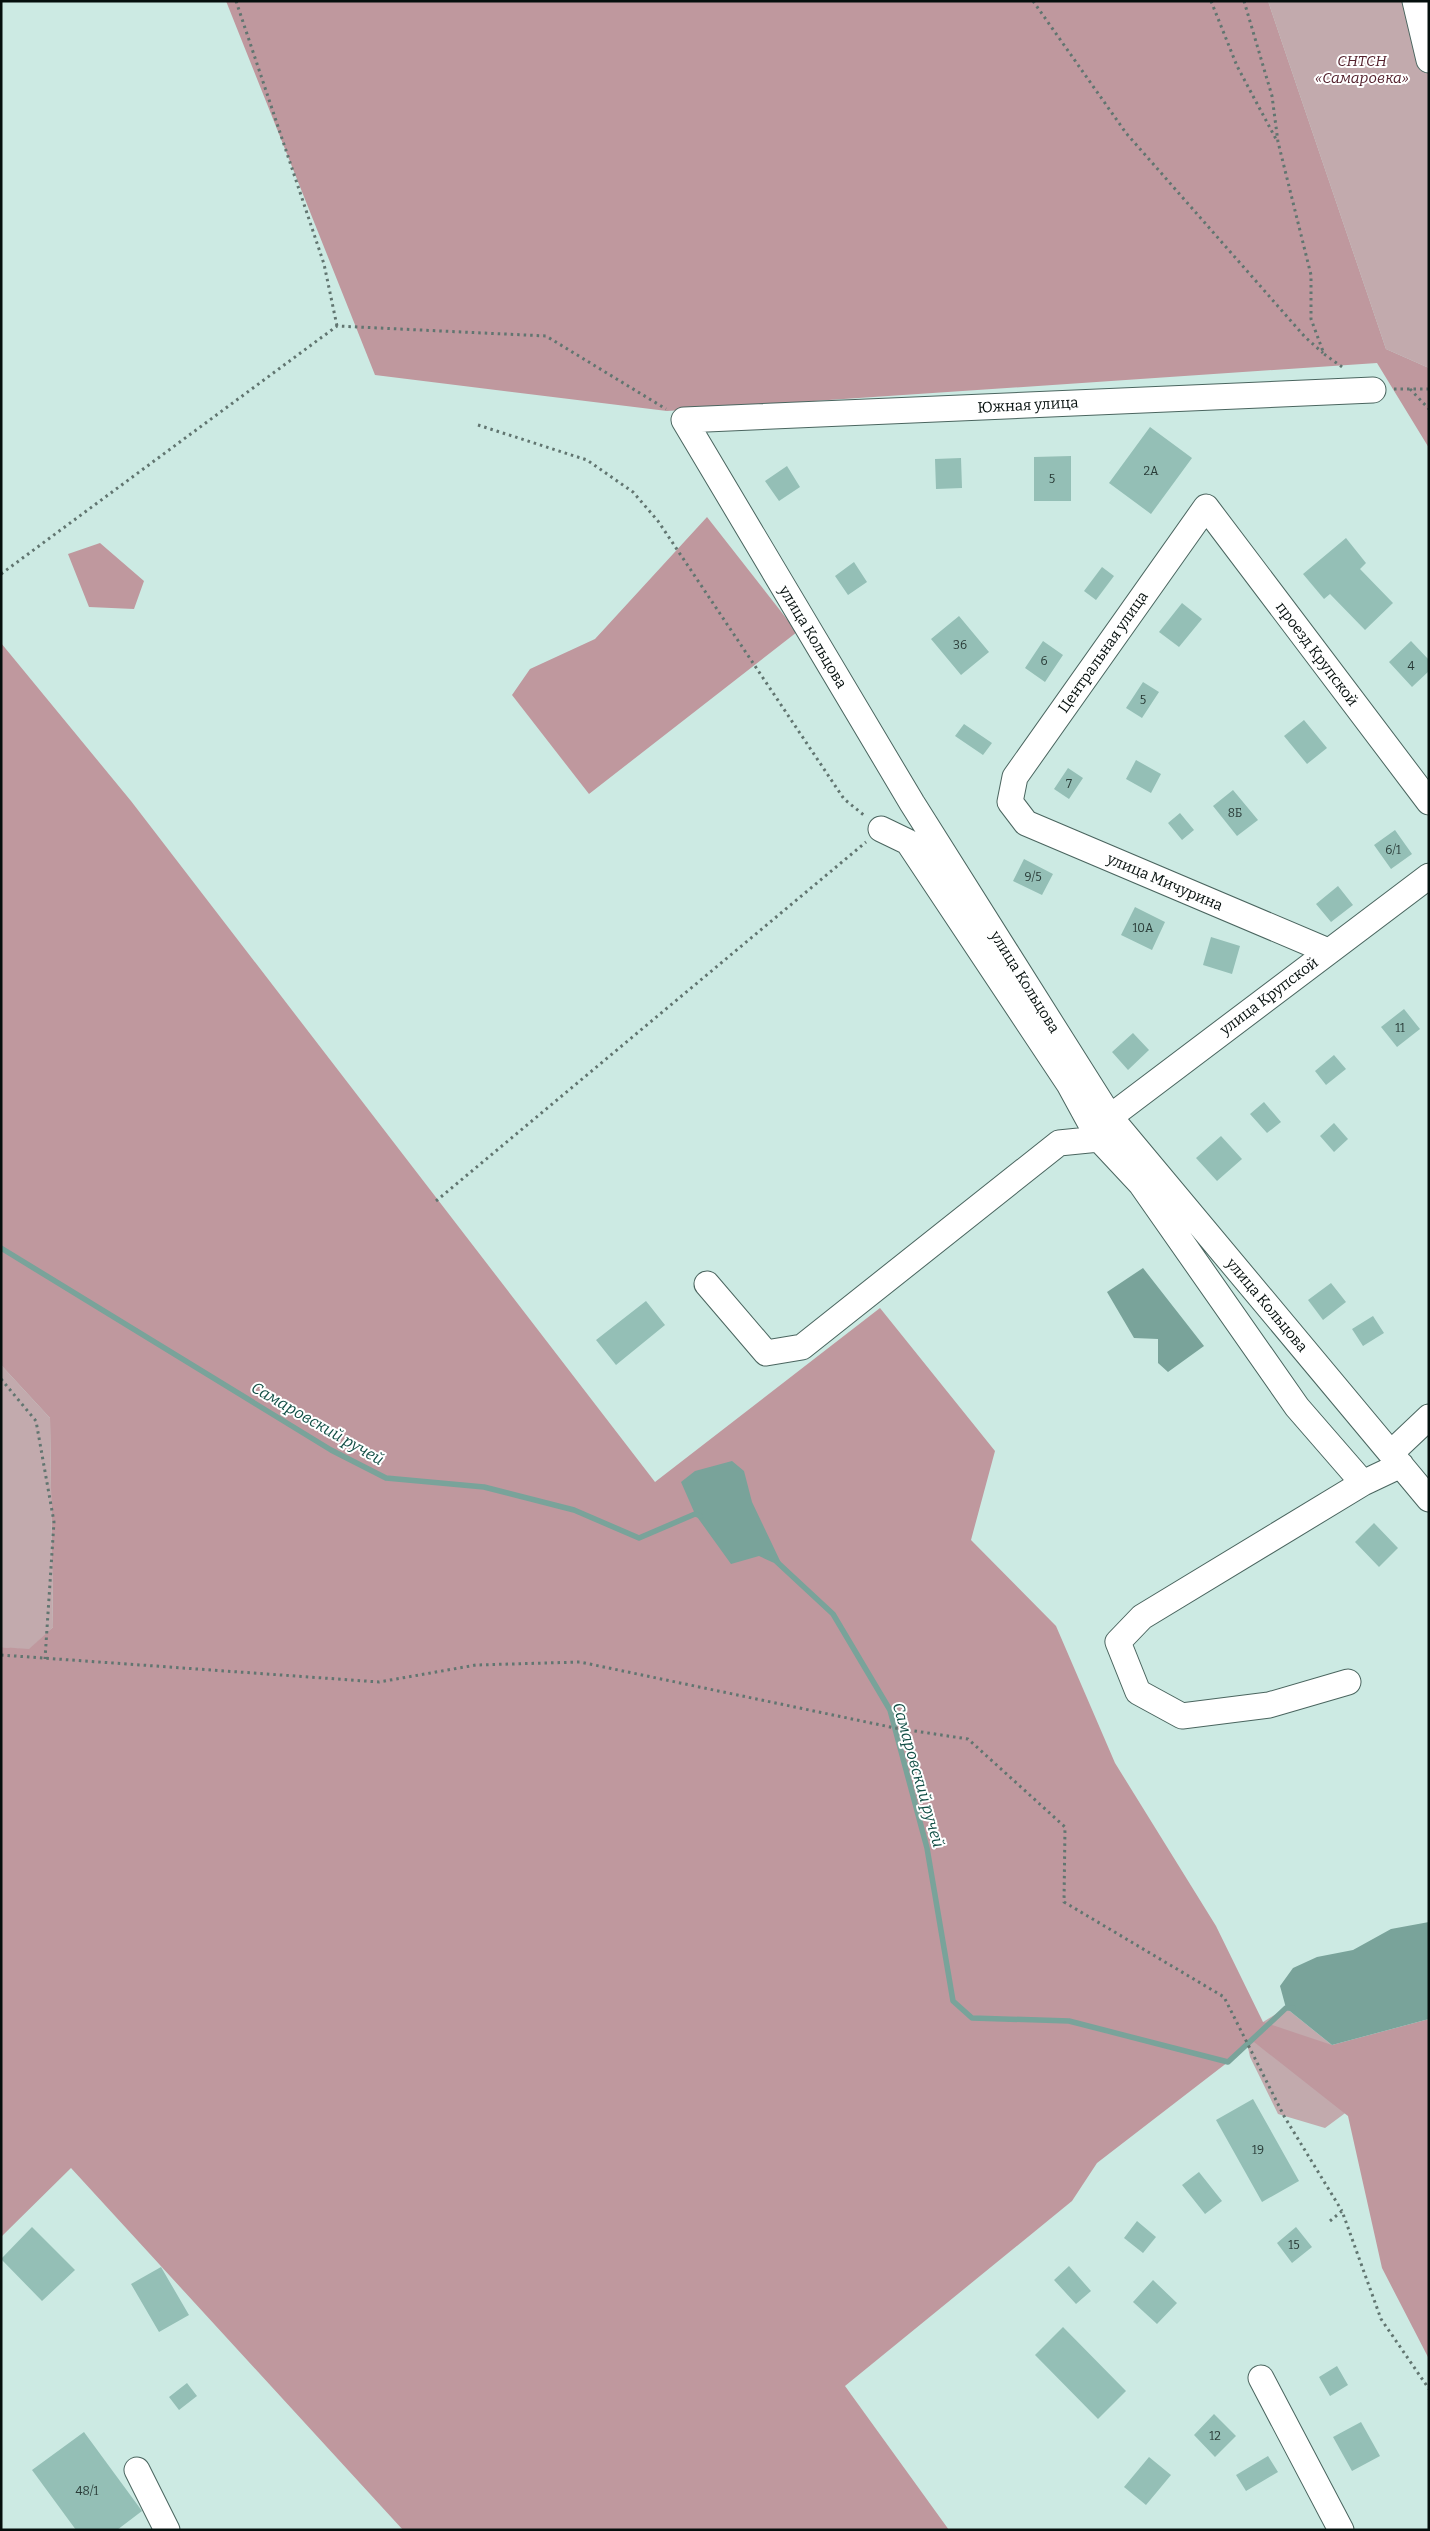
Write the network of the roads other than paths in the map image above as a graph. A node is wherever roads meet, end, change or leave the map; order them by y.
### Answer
1 (1415, 1) edge
2 (1429, 60) edge
3 (1372, 390) road end
4 (684, 420) joint
5 (1206, 507) joint
6 (1010, 802) joint
7 (1429, 802) edge
8 (881, 829) road end
9 (1429, 876) edge
10 (1328, 951) junction
11 (1104, 1128) junction
12 (707, 1284) dead end
13 (1429, 1417) edge
14 (1396, 1459) junction
15 (1363, 1482) junction
16 (1429, 1498) edge
17 (1348, 1682) dead end
18 (1261, 2378) dead end
19 (137, 2470) dead end
20 (167, 2530) edge
21 (1340, 2530) edge

1 - 2 street
3 - 4 street, Южная улица
4 - 11 street, улица Кольцова
5 - 6 street, Центральная улица
5 - 7 street, проезд Крупской
6 - 10 street, улица Мичурина
8 - 11 street
9 - 10 street, улица Крупской
10 - 11 street, улица Крупской
11 - 12 street
11 - 14 street, улица Кольцова
11 - 15 street
13 - 14 street
14 - 15 street
14 - 16 street, улица Кольцова
15 - 17 street
18 - 21 street
19 - 20 street

